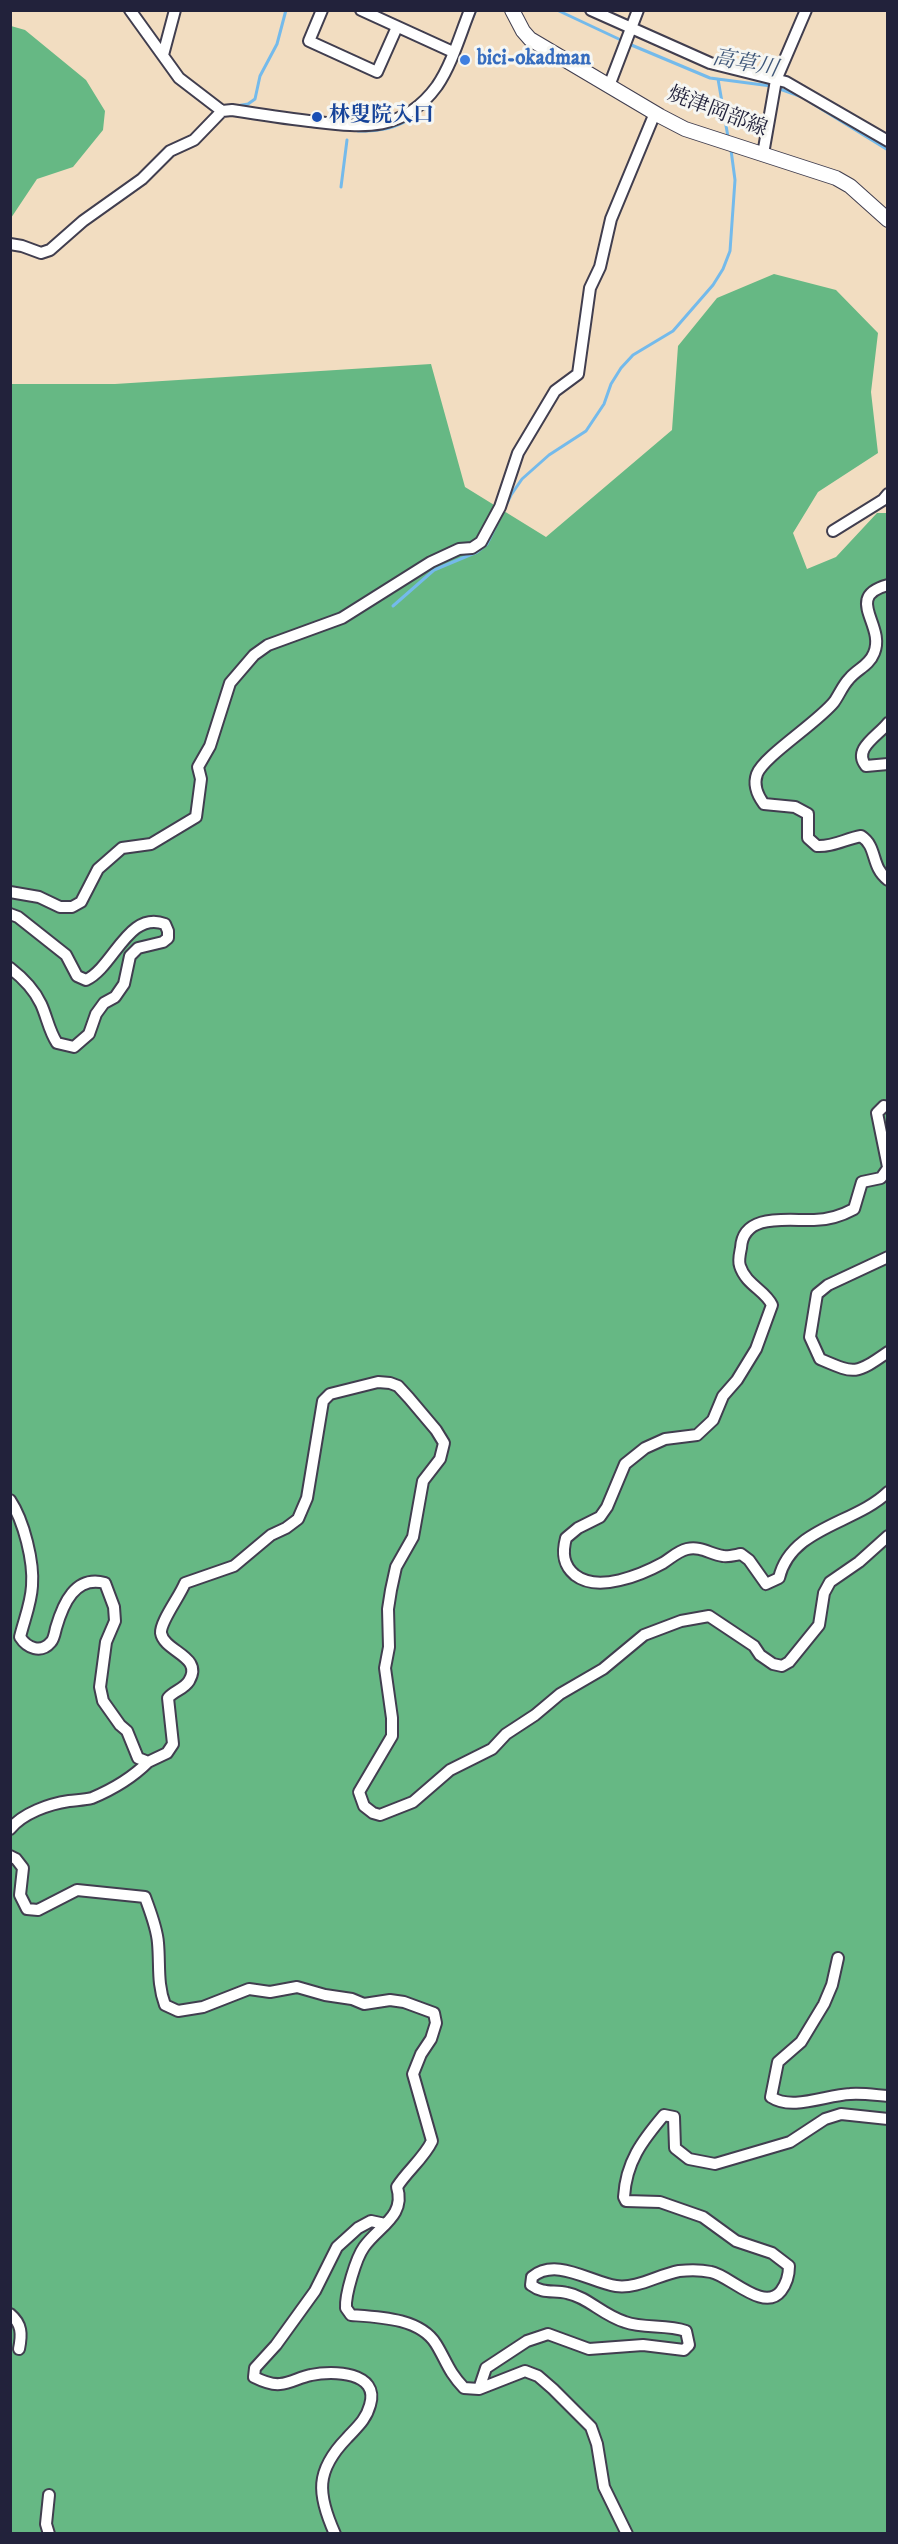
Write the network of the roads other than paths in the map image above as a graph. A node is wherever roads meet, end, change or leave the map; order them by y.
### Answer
1 (130, 10) edge
2 (175, 10) edge
3 (322, 10) edge
4 (361, 10) edge
5 (470, 10) edge
6 (512, 10) edge
7 (591, 10) edge
8 (638, 10) edge
9 (806, 10) edge
10 (397, 27) junction
11 (630, 30) junction
12 (453, 52) junction
13 (163, 55) junction
14 (776, 84) junction
15 (609, 86) junction
16 (222, 111) junction
17 (655, 113) junction
18 (888, 141) edge
19 (763, 154) junction
20 (887, 218) edge
21 (10, 244) edge
22 (888, 494) edge
23 (833, 531) dead end
24 (888, 585) edge
25 (888, 723) edge
26 (888, 764) edge
27 (888, 880) edge
28 (10, 892) edge
29 (10, 914) edge
30 (10, 968) edge
31 (888, 1107) edge
32 (888, 1167) edge
33 (888, 1257) edge
34 (888, 1352) edge
35 (888, 1492) edge
36 (10, 1500) edge
37 (888, 1536) edge
38 (148, 1762) junction
39 (10, 1829) edge
40 (10, 1856) edge
41 (838, 1958) dead end
42 (888, 2096) edge
43 (888, 2119) edge
44 (385, 2224) junction
45 (10, 2314) edge
46 (19, 2349) dead end
47 (479, 2389) junction
48 (49, 2494) dead end
49 (49, 2534) edge
50 (335, 2534) edge
51 (627, 2534) edge

1 - 13 street
2 - 13 street
3 - 10 street
4 - 10 street
5 - 12 street
6 - 15 main road, 焼津岡部線
7 - 11 street
8 - 11 street
9 - 14 street
10 - 12 street
11 - 14 street
11 - 15 street
12 - 16 street
13 - 16 street
14 - 18 street
14 - 19 street
15 - 17 main road, 焼津岡部線
16 - 21 street
17 - 19 main road, 焼津岡部線
17 - 28 street
19 - 20 main road, 焼津岡部線
22 - 23 street
24 - 27 street
25 - 26 street
29 - 30 street
31 - 32 street
32 - 35 street
33 - 34 street
36 - 38 street
37 - 38 street
38 - 39 street
40 - 44 street
41 - 42 street
43 - 47 street
44 - 47 street
44 - 50 street
45 - 46 street
47 - 51 street
48 - 49 street

